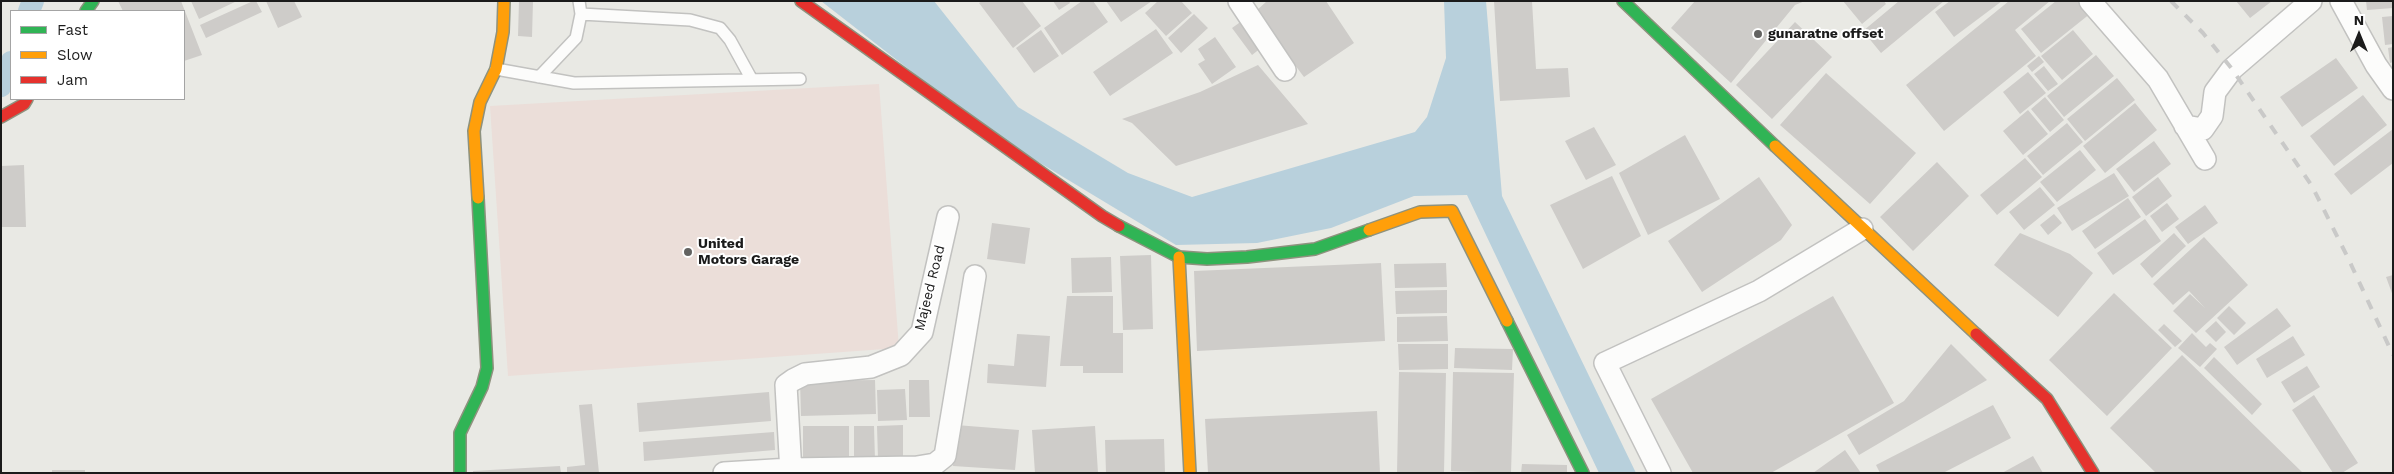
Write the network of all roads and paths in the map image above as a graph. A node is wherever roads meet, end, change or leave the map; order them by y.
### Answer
1 (504, 1) edge
2 (579, 1) edge
3 (801, 1) edge
4 (1623, 1) edge
5 (2090, 1) edge
6 (2311, 1) edge
7 (2342, 1) edge
8 (1242, 2) edge
9 (581, 14) junction
10 (496, 69) junction
11 (1285, 70) dead end
12 (540, 77) junction
13 (800, 79) dead end
14 (752, 80) junction
15 (2393, 89) edge
16 (26, 100) edge
17 (1, 117) edge
18 (2185, 126) junction
19 (2205, 159) dead end
20 (948, 217) dead end
21 (1862, 229) junction
22 (1178, 257) junction
23 (975, 276) dead end
24 (790, 471) edge
25 (767, 472) edge
26 (460, 473) edge
27 (724, 473) edge
28 (1190, 473) edge
29 (1583, 473) edge
30 (1660, 473) edge
31 (2093, 473) edge

1 - 10 street
2 - 9 lane
3 - 22 street
4 - 21 street
5 - 18 street
6 - 18 street
7 - 15 street
8 - 11 street
9 - 12 lane
9 - 14 lane
10 - 12 lane
10 - 26 street
12 - 14 lane
13 - 14 lane
16 - 17 street
18 - 19 street
20 - 24 street, Majeed Road
21 - 30 street
21 - 31 street
22 - 28 street
22 - 29 street
23 - 24 street
24 - 25 street
25 - 27 street

